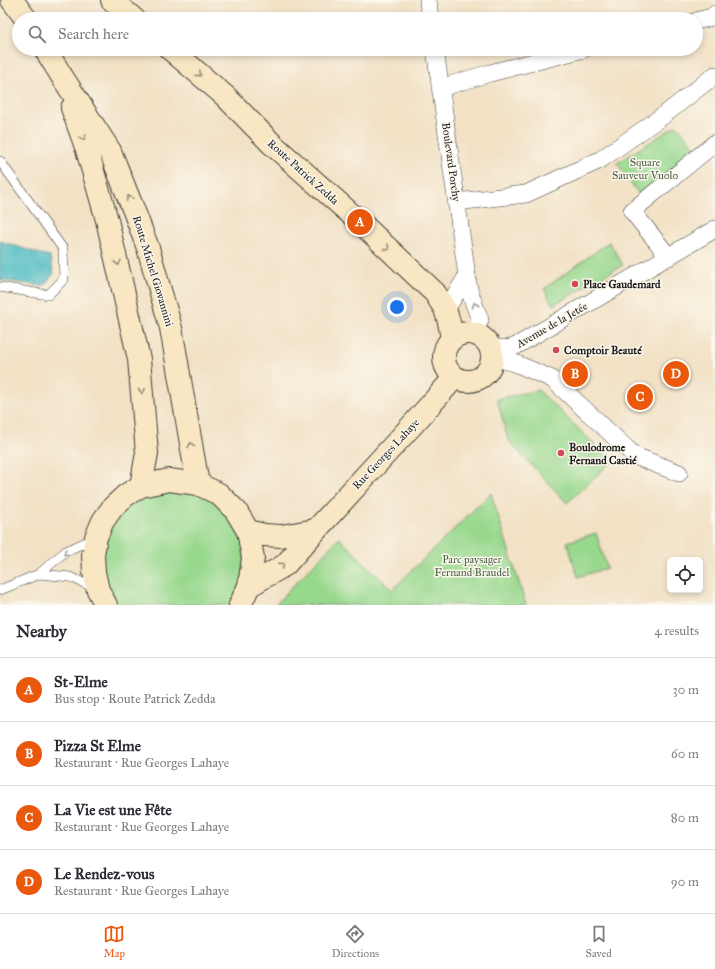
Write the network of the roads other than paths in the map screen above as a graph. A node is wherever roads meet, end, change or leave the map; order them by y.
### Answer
1 (12, 0) edge
2 (112, 0) edge
3 (428, 0) edge
4 (21, 12) edge
5 (126, 12) edge
6 (429, 12) edge
7 (49, 56) edge
8 (178, 56) edge
9 (436, 56) edge
10 (557, 56) edge
11 (60, 75) junction
12 (715, 75) edge
13 (440, 88) junction
14 (715, 143) edge
15 (0, 161) edge
16 (456, 202) junction
17 (715, 229) edge
18 (669, 257) junction
19 (467, 276) junction
20 (0, 288) edge
21 (445, 310) junction
22 (473, 334) junction
23 (452, 339) junction
24 (491, 352) junction
25 (455, 377) junction
26 (679, 473) dead end
27 (198, 484) junction
28 (141, 486) junction
29 (316, 530) junction
30 (248, 531) junction
31 (96, 537) junction
32 (39, 574) junction
33 (250, 586) junction
34 (0, 590) edge
35 (102, 597) edge
36 (240, 605) edge

1 - 4 main road
2 - 5 main road
3 - 6 street
7 - 11 main road, Route Michel Giovannini
8 -> 21 main road, Route Patrick Zedda
9 - 13 street, Boulevard Porchy
10 - 13 street
27 -> 11 main road, Route Michel Giovannini
11 -> 28 main road, Route Michel Giovannini
12 - 16 street
13 - 16 street, Boulevard Porchy
14 - 18 street
15 - 20 lane
16 - 19 street, Boulevard Porchy
17 - 18 street, Avenue de la Jetée
18 - 24 street, Avenue de la Jetée
19 - 21 street
22 -> 19 street, Boulevard Porchy
21 - 23 main road, Route Patrick Zedda
22 - 23 main road
22 - 24 main road
23 - 25 main road
24 - 25 main road
24 - 26 street
25 - 29 main road, Rue Georges Lahaye
27 - 28 main road
27 - 30 main road
28 - 31 main road
29 - 30 main road
33 -> 29 main road, Rue Georges Lahaye
30 - 33 main road
31 -> 32 lane
31 - 35 main road
32 - 34 lane
32 - 35 lane
33 - 36 main road

